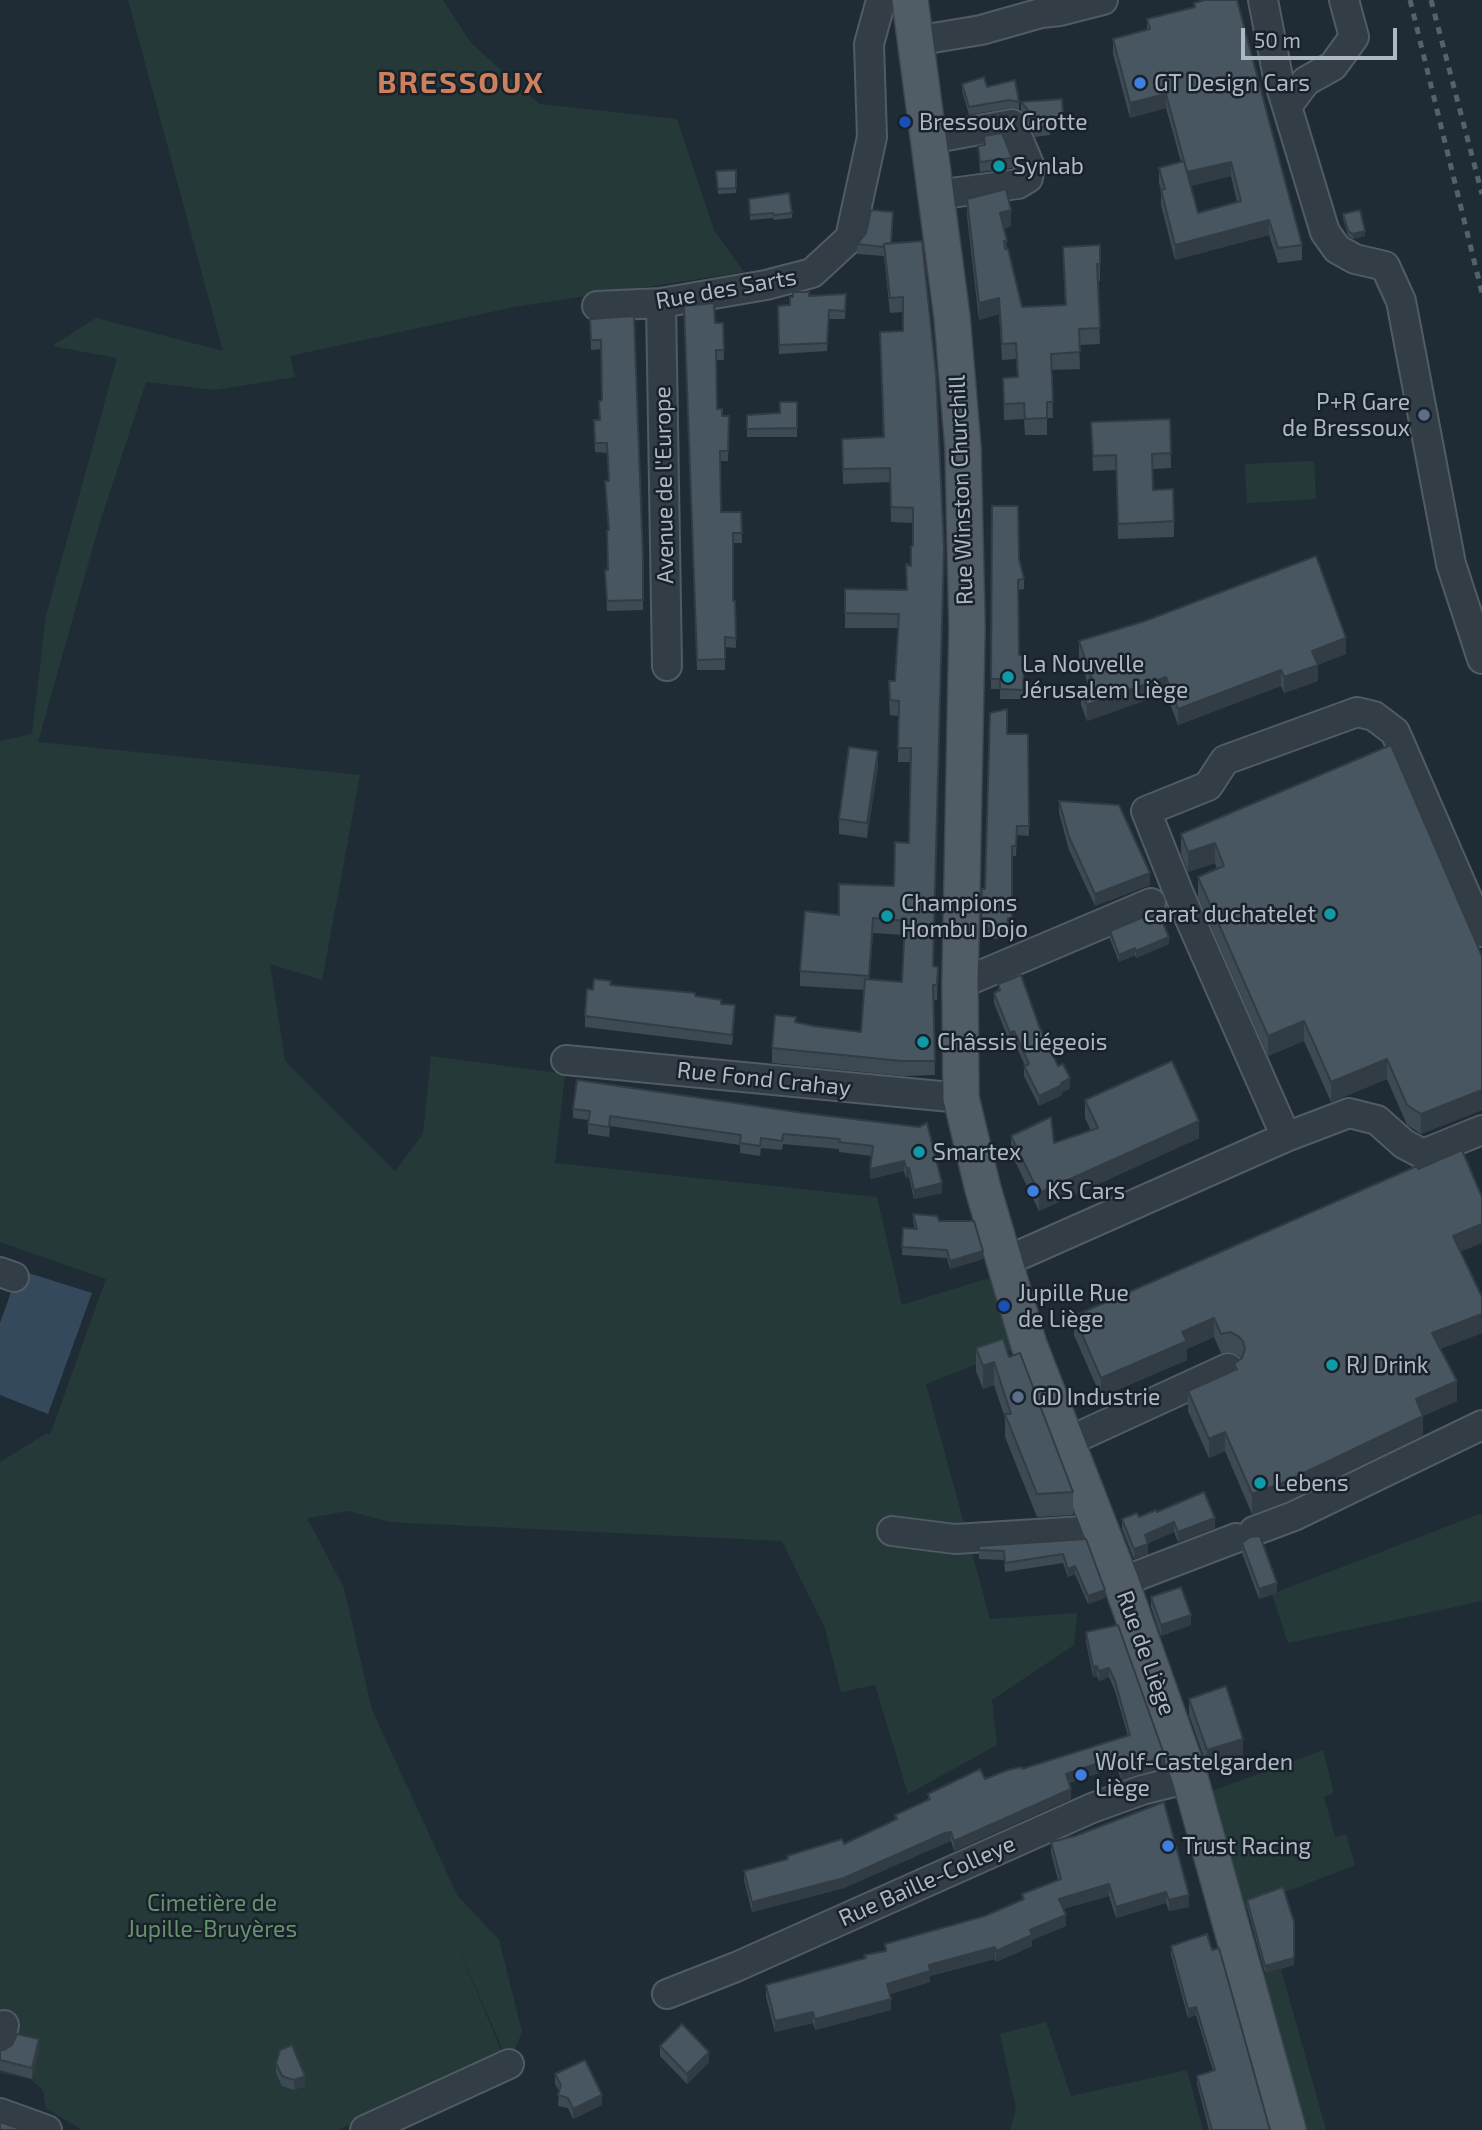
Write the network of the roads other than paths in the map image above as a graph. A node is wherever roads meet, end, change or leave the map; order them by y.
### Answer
1 (884, 0) edge
2 (910, 0) edge
3 (1103, 0) edge
4 (1263, 0) edge
5 (1344, 0) edge
6 (915, 41) junction
7 (1272, 49) junction
8 (1332, 66) junction
9 (1288, 105) junction
10 (930, 139) junction
11 (936, 195) junction
12 (662, 303) junction
13 (597, 306) dead end
14 (1482, 659) edge
15 (667, 666) dead end
16 (1151, 903) dead end
17 (1482, 932) edge
18 (960, 984) junction
19 (566, 1059) dead end
20 (961, 1098) junction
21 (1482, 1130) edge
22 (1286, 1137) junction
23 (981, 1183) joint
24 (1004, 1262) junction
25 (1228, 1368) dead end
26 (1482, 1425) edge
27 (1067, 1442) junction
28 (1100, 1530) junction
29 (892, 1531) dead end
30 (1121, 1582) junction
31 (1190, 1778) junction
32 (667, 1994) dead end
33 (509, 2064) dead end
34 (0, 2113) edge
35 (47, 2130) edge
36 (365, 2130) edge
37 (1288, 2130) edge

1 - 12 street, Rue des Sarts
2 - 6 main road, Rue Winston Churchill
3 - 6 street
4 - 7 street
5 - 8 street
6 - 10 main road, Rue Winston Churchill
7 - 8 street
7 - 9 street
8 - 9 street
9 - 14 street
10 - 11 main road, Rue Winston Churchill
10 - 11 street
11 - 18 main road, Rue Winston Churchill
12 - 13 street, Rue des Sarts
12 - 15 street, Avenue de l'Europe
16 - 18 street
17 - 22 street
18 - 20 main road, Rue Winston Churchill
19 - 20 street, Rue Fond Crahay
20 - 23 main road, Rue Winston Churchill
21 - 22 street
22 - 24 street
23 - 24 main road, Rue de Liège
24 - 27 main road, Rue de Liège
25 - 27 street
26 - 30 street
27 - 28 main road, Rue de Liège
28 - 29 street
28 - 30 main road, Rue de Liège
30 - 31 main road, Rue de Liège
31 - 32 street, Rue Baille-Colleye
31 - 37 main road, Rue de Liège
33 - 36 street
34 - 35 street

